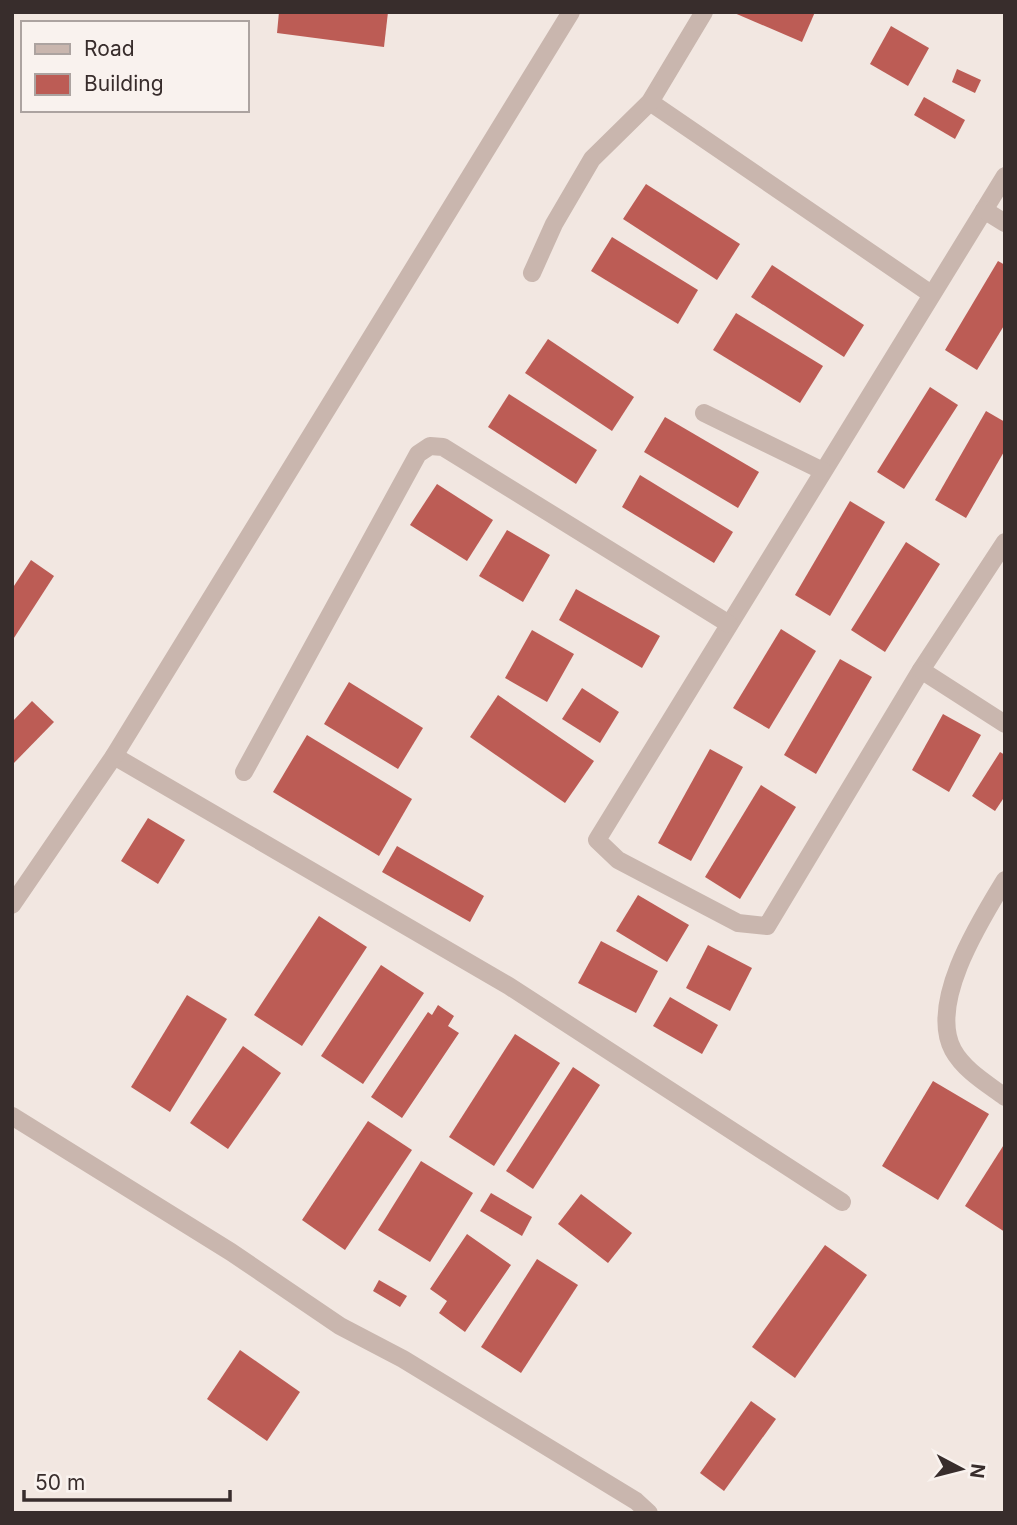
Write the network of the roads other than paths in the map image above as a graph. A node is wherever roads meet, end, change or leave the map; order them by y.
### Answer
1 (571, 12) edge
2 (704, 12) edge
3 (650, 102) junction
4 (1005, 176) edge
5 (984, 210) junction
6 (1005, 223) edge
7 (532, 273) dead end
8 (931, 294) junction
9 (704, 413) dead end
10 (823, 471) junction
11 (1005, 542) edge
12 (729, 624) junction
13 (921, 670) junction
14 (1005, 724) edge
15 (114, 757) junction
16 (244, 772) dead end
17 (1005, 880) edge
18 (12, 905) edge
19 (1005, 1097) edge
20 (12, 1116) edge
21 (842, 1202) dead end
22 (649, 1513) edge

1 - 15 street
2 - 3 street
3 - 7 street
3 - 8 street
4 - 5 street
5 - 6 street
5 - 8 street
8 - 10 street
9 - 10 street
10 - 12 street
11 - 13 street
12 - 13 street
12 - 16 street
13 - 14 street
15 - 18 street
15 - 21 street
17 - 19 street
20 - 22 street

